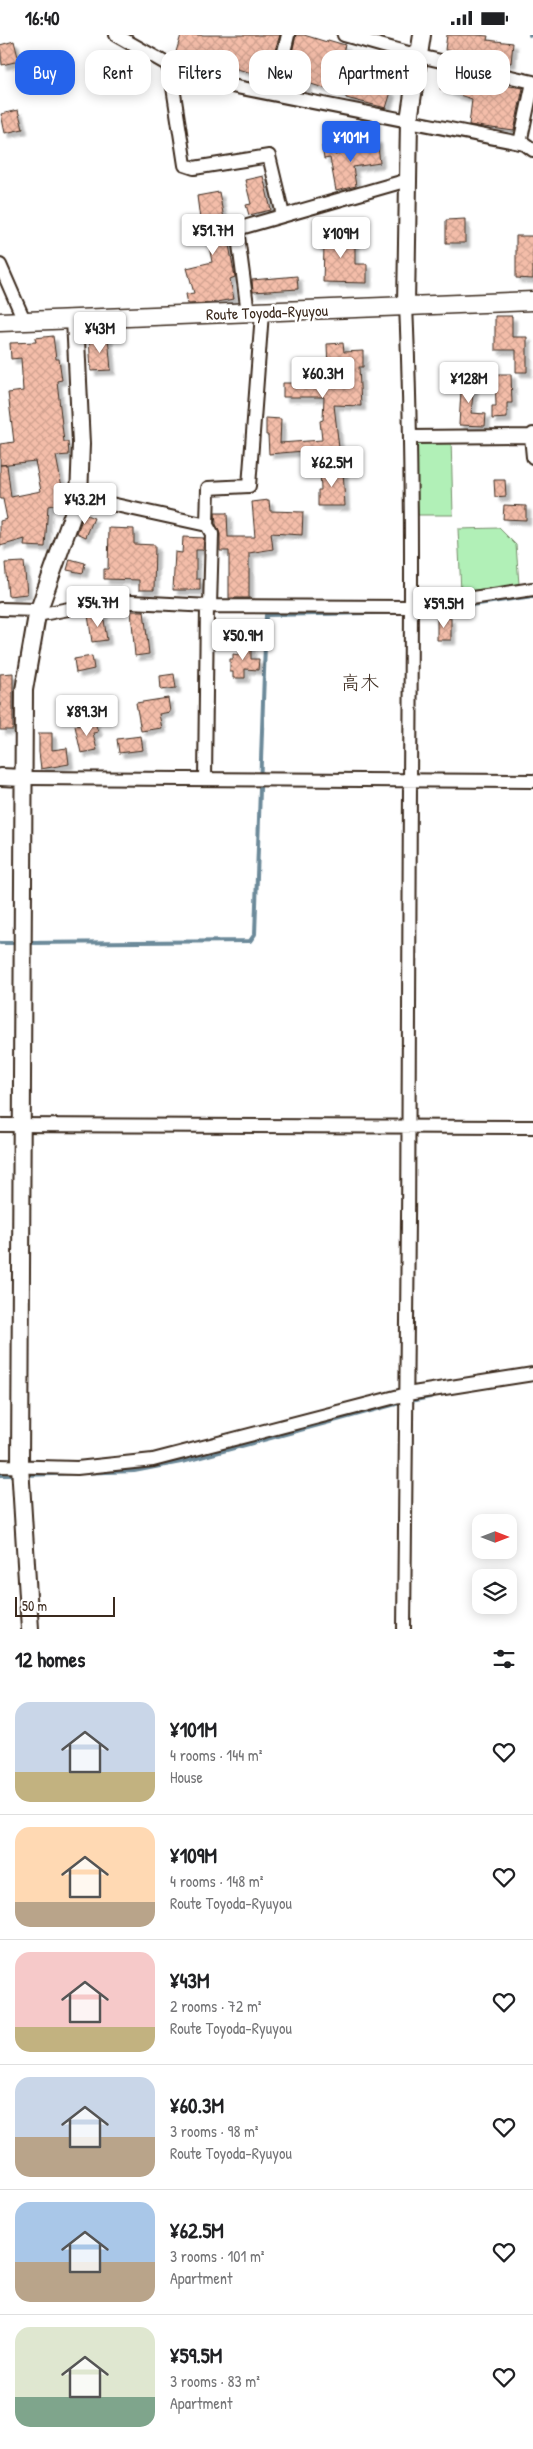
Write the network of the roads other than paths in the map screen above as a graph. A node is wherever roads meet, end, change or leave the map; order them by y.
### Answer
1 (116, 35) edge
2 (288, 35) edge
3 (344, 35) edge
4 (422, 35) edge
5 (284, 50) edge
6 (398, 50) edge
7 (420, 50) edge
8 (427, 58) edge
9 (161, 61) edge
10 (174, 95) edge
11 (274, 95) edge
12 (413, 95) edge
13 (409, 120) junction
14 (520, 143) junction
15 (533, 150) edge
16 (408, 180) junction
17 (283, 215) junction
18 (0, 265) edge
19 (533, 301) edge
20 (406, 305) junction
21 (255, 313) junction
22 (75, 319) junction
23 (24, 320) junction
24 (0, 322) edge
25 (532, 435) edge
26 (410, 437) junction
27 (533, 457) edge
28 (79, 497) junction
29 (207, 525) junction
30 (533, 589) edge
31 (208, 606) junction
32 (411, 607) junction
33 (0, 609) edge
34 (38, 613) junction
35 (0, 777) edge
36 (25, 778) junction
37 (204, 779) junction
38 (410, 780) junction
39 (533, 781) edge
40 (0, 1125) edge
41 (22, 1125) junction
42 (410, 1127) junction
43 (533, 1127) edge
44 (533, 1374) edge
45 (407, 1394) junction
46 (0, 1466) edge
47 (20, 1466) junction
48 (30, 1629) edge
49 (404, 1629) edge

1 - 9 street
2 - 5 street
3 - 6 street
4 - 7 street
8 - 14 street
10 - 17 street
11 - 13 street
12 - 13 street
13 - 14 street
13 - 16 street
14 - 15 street
16 - 17 street
16 - 20 street
17 - 21 street
18 - 23 street
19 - 20 main road, Route Toyoda-Ryuyou
20 - 21 main road, Route Toyoda-Ryuyou
20 - 26 street
21 - 22 main road, Route Toyoda-Ryuyou
21 - 29 street
22 - 23 main road, Route Toyoda-Ryuyou
22 - 28 street
23 - 24 main road, Route Toyoda-Ryuyou
25 - 26 street
25 - 27 street
26 - 32 street
28 - 29 street
28 - 34 street
29 - 31 street
30 - 32 street
31 - 32 street
31 - 34 street
31 - 37 street
32 - 38 street
33 - 34 street
34 - 36 street
35 - 36 street
36 - 37 street
36 - 41 street
37 - 38 street
38 - 39 street
38 - 42 street
40 - 41 street
41 - 42 street
41 - 47 street
42 - 43 street
42 - 45 street
44 - 45 street
45 - 47 street
45 - 49 street
46 - 47 street
47 - 48 street

